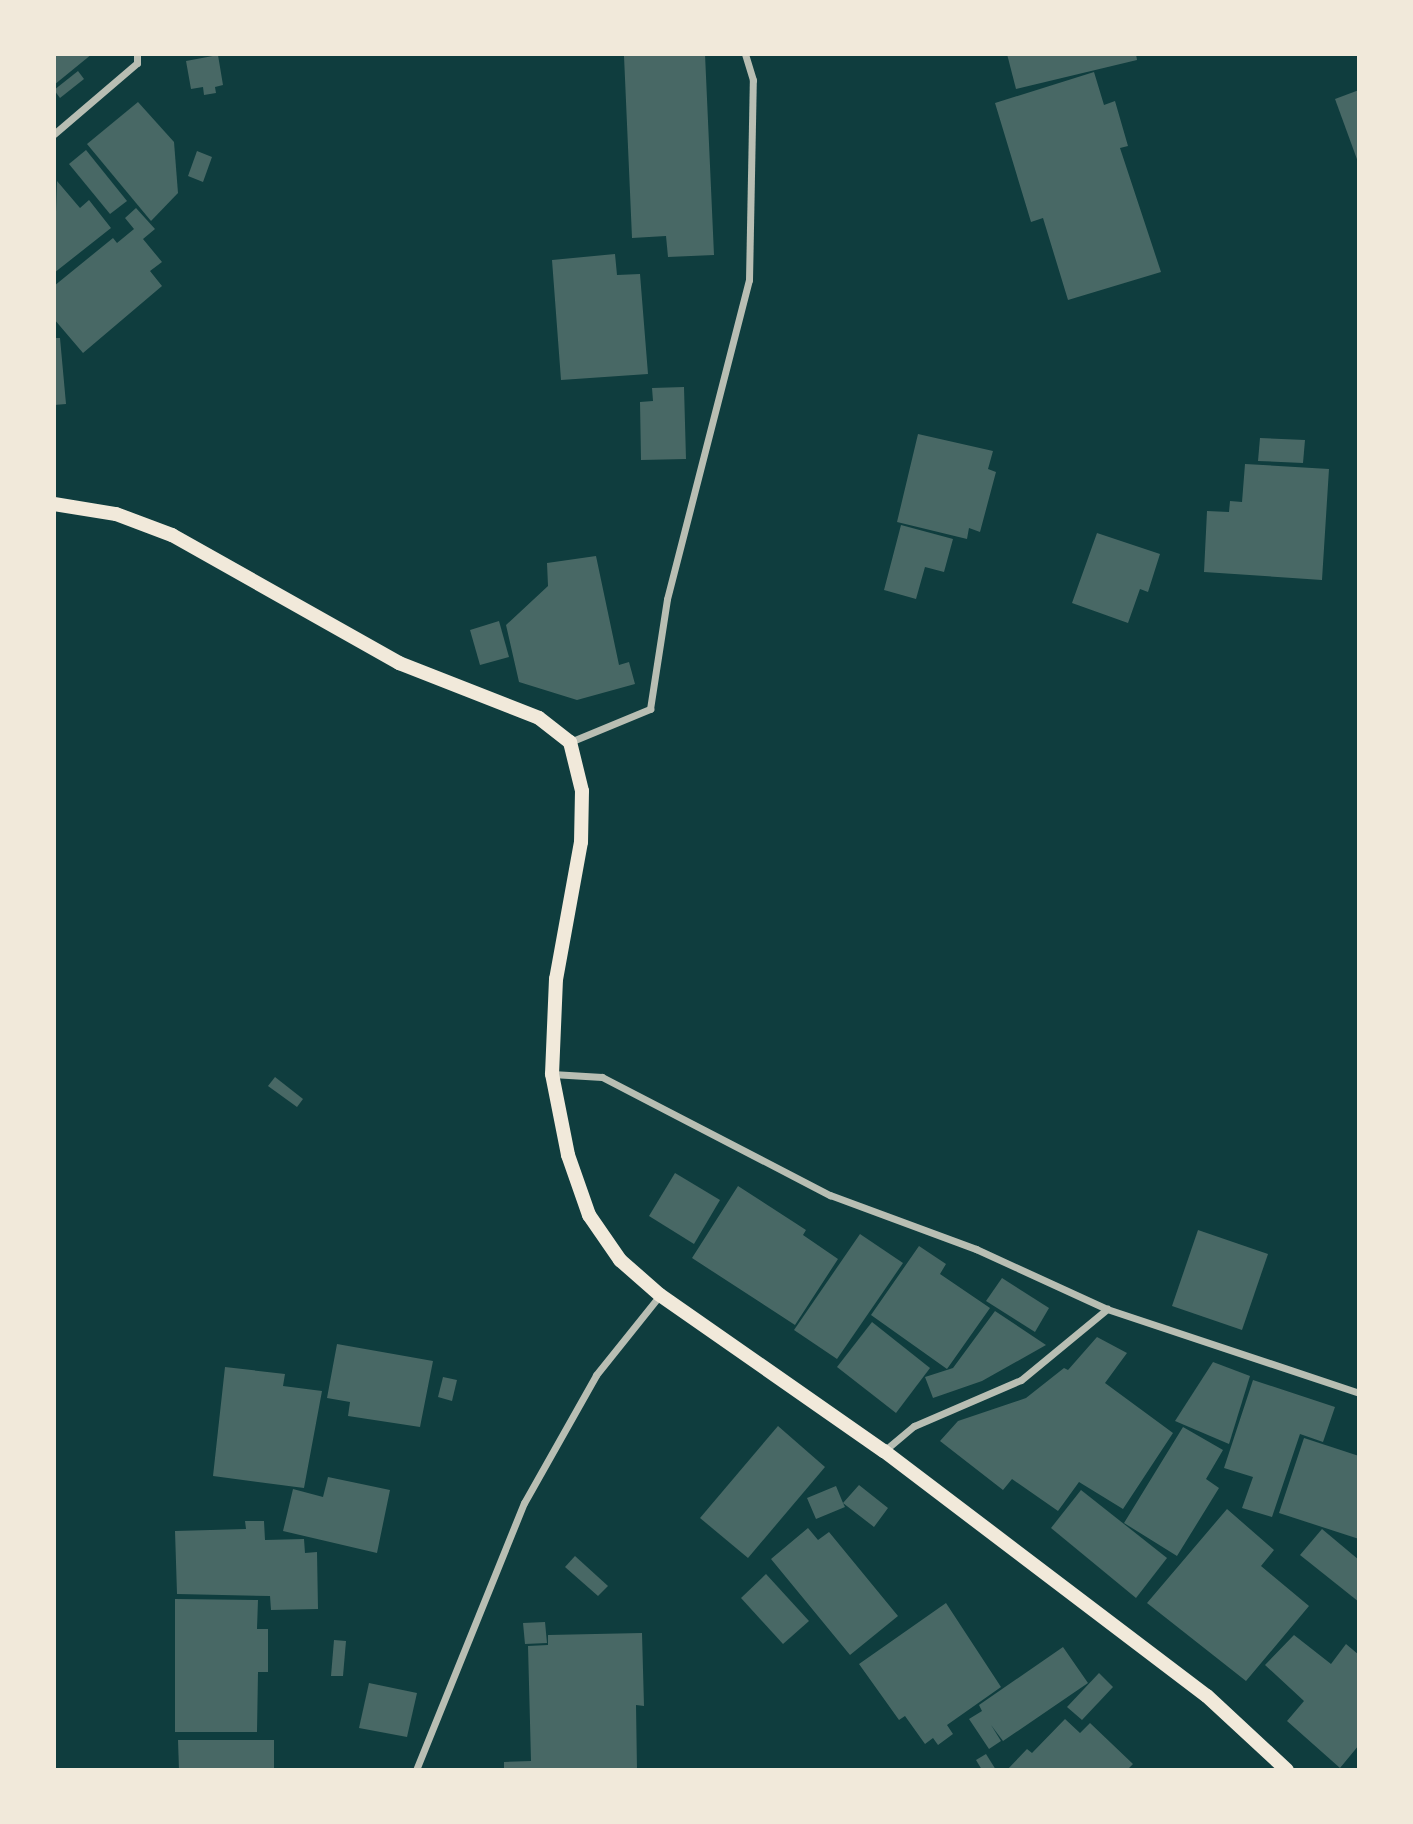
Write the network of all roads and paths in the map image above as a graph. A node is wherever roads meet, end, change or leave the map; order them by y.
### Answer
1 (136, 54) edge
2 (746, 54) edge
3 (54, 134) edge
4 (54, 504) edge
5 (570, 742) junction
6 (552, 1074) junction
7 (660, 1295) junction
8 (1107, 1309) junction
9 (1359, 1393) edge
10 (884, 1451) junction
11 (416, 1770) edge
12 (1287, 1770) edge

1 - 3 street
2 - 5 street
4 - 5 main road
5 - 6 main road
6 - 7 main road
6 - 8 street
7 - 10 main road
7 - 11 street
8 - 9 street
8 - 10 street
10 - 12 main road

